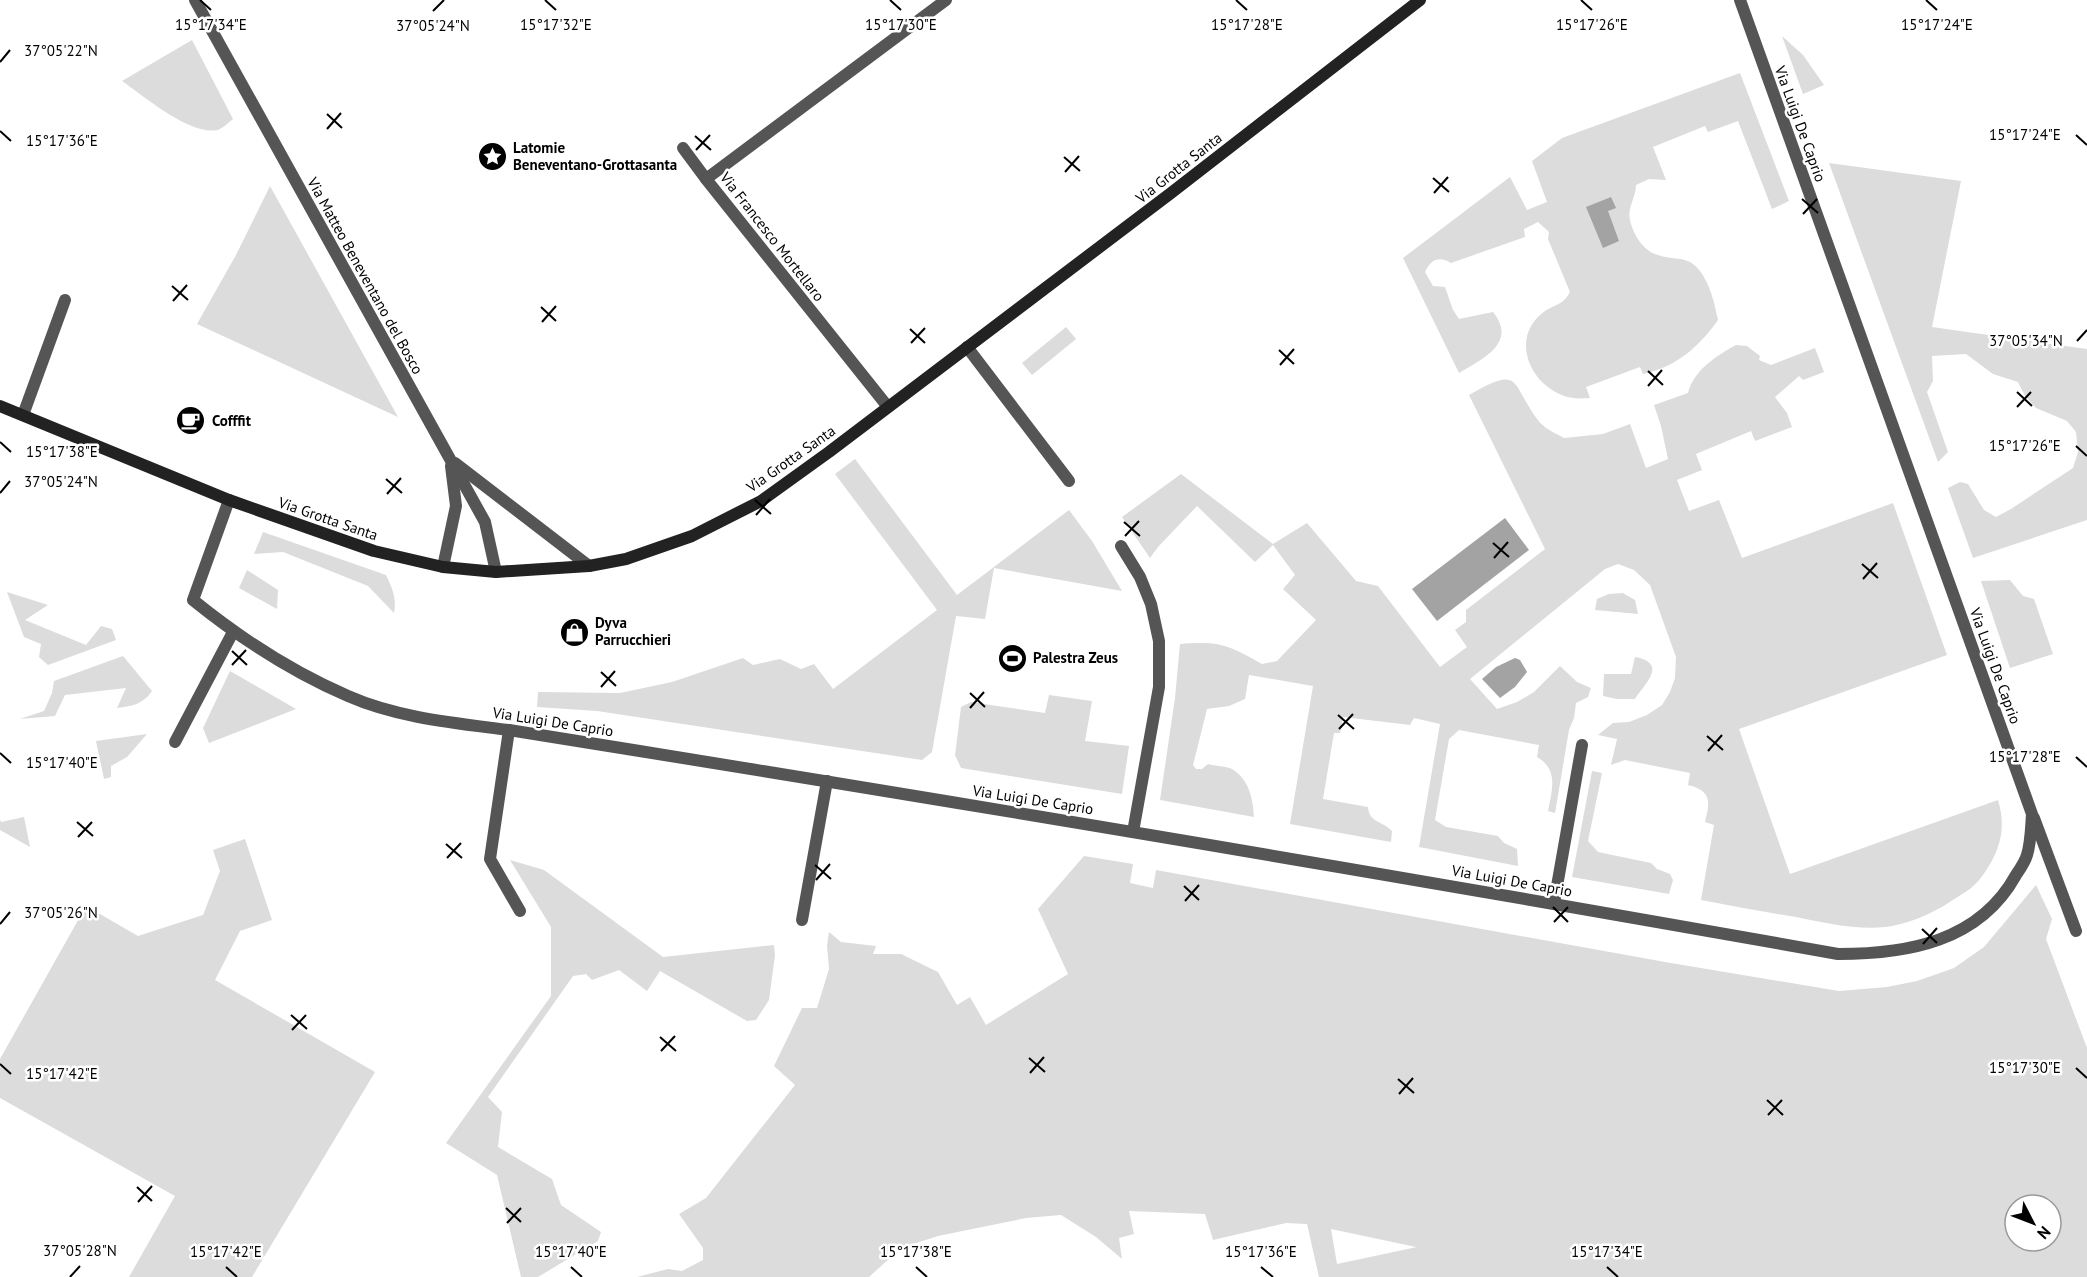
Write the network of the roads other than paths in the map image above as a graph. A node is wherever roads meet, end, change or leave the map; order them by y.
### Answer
1 (195, 0) edge
2 (946, 0) edge
3 (1420, 0) edge
4 (1740, 0) edge
5 (683, 148) dead end
6 (706, 178) junction
7 (65, 300) dead end
8 (967, 347) junction
9 (0, 406) edge
10 (888, 407) junction
11 (23, 415) junction
12 (450, 459) junction
13 (1069, 481) dead end
14 (229, 500) junction
15 (1121, 546) dead end
16 (443, 567) junction
17 (589, 567) junction
18 (496, 572) junction
19 (233, 632) junction
20 (509, 730) junction
21 (175, 742) dead end
22 (1582, 745) dead end
23 (827, 781) junction
24 (2032, 814) junction
25 (1134, 832) junction
26 (1554, 903) junction
27 (520, 911) dead end
28 (802, 920) dead end
29 (2076, 931) dead end

1 - 12 street, Via Matteo Beneventano del Bosco
2 - 6 street, Via Francesco Mortellaro
3 - 8 street, Via Grotta Santa
4 - 24 street, Via Luigi De Caprio
5 - 6 street
6 - 10 street, Via Francesco Mortellaro
7 - 11 street
8 - 10 street, Via Grotta Santa
8 - 13 street
9 - 11 street, Via Grotta Santa
10 - 17 street, Via Grotta Santa
11 - 14 street, Via Grotta Santa
12 - 16 street
12 - 17 street
12 - 18 street, Via Matteo Beneventano del Bosco
14 - 16 street, Via Grotta Santa
14 - 19 street, Via Luigi De Caprio
15 - 25 street
16 - 18 street, Via Grotta Santa
17 - 18 street, Via Grotta Santa
19 - 20 street, Via Luigi De Caprio
19 - 21 street
20 - 23 street, Via Luigi De Caprio
20 - 27 street
22 - 26 street
23 - 25 street, Via Luigi De Caprio
23 - 28 street
24 - 26 street, Via Luigi De Caprio
24 - 29 street
25 - 26 street, Via Luigi De Caprio

